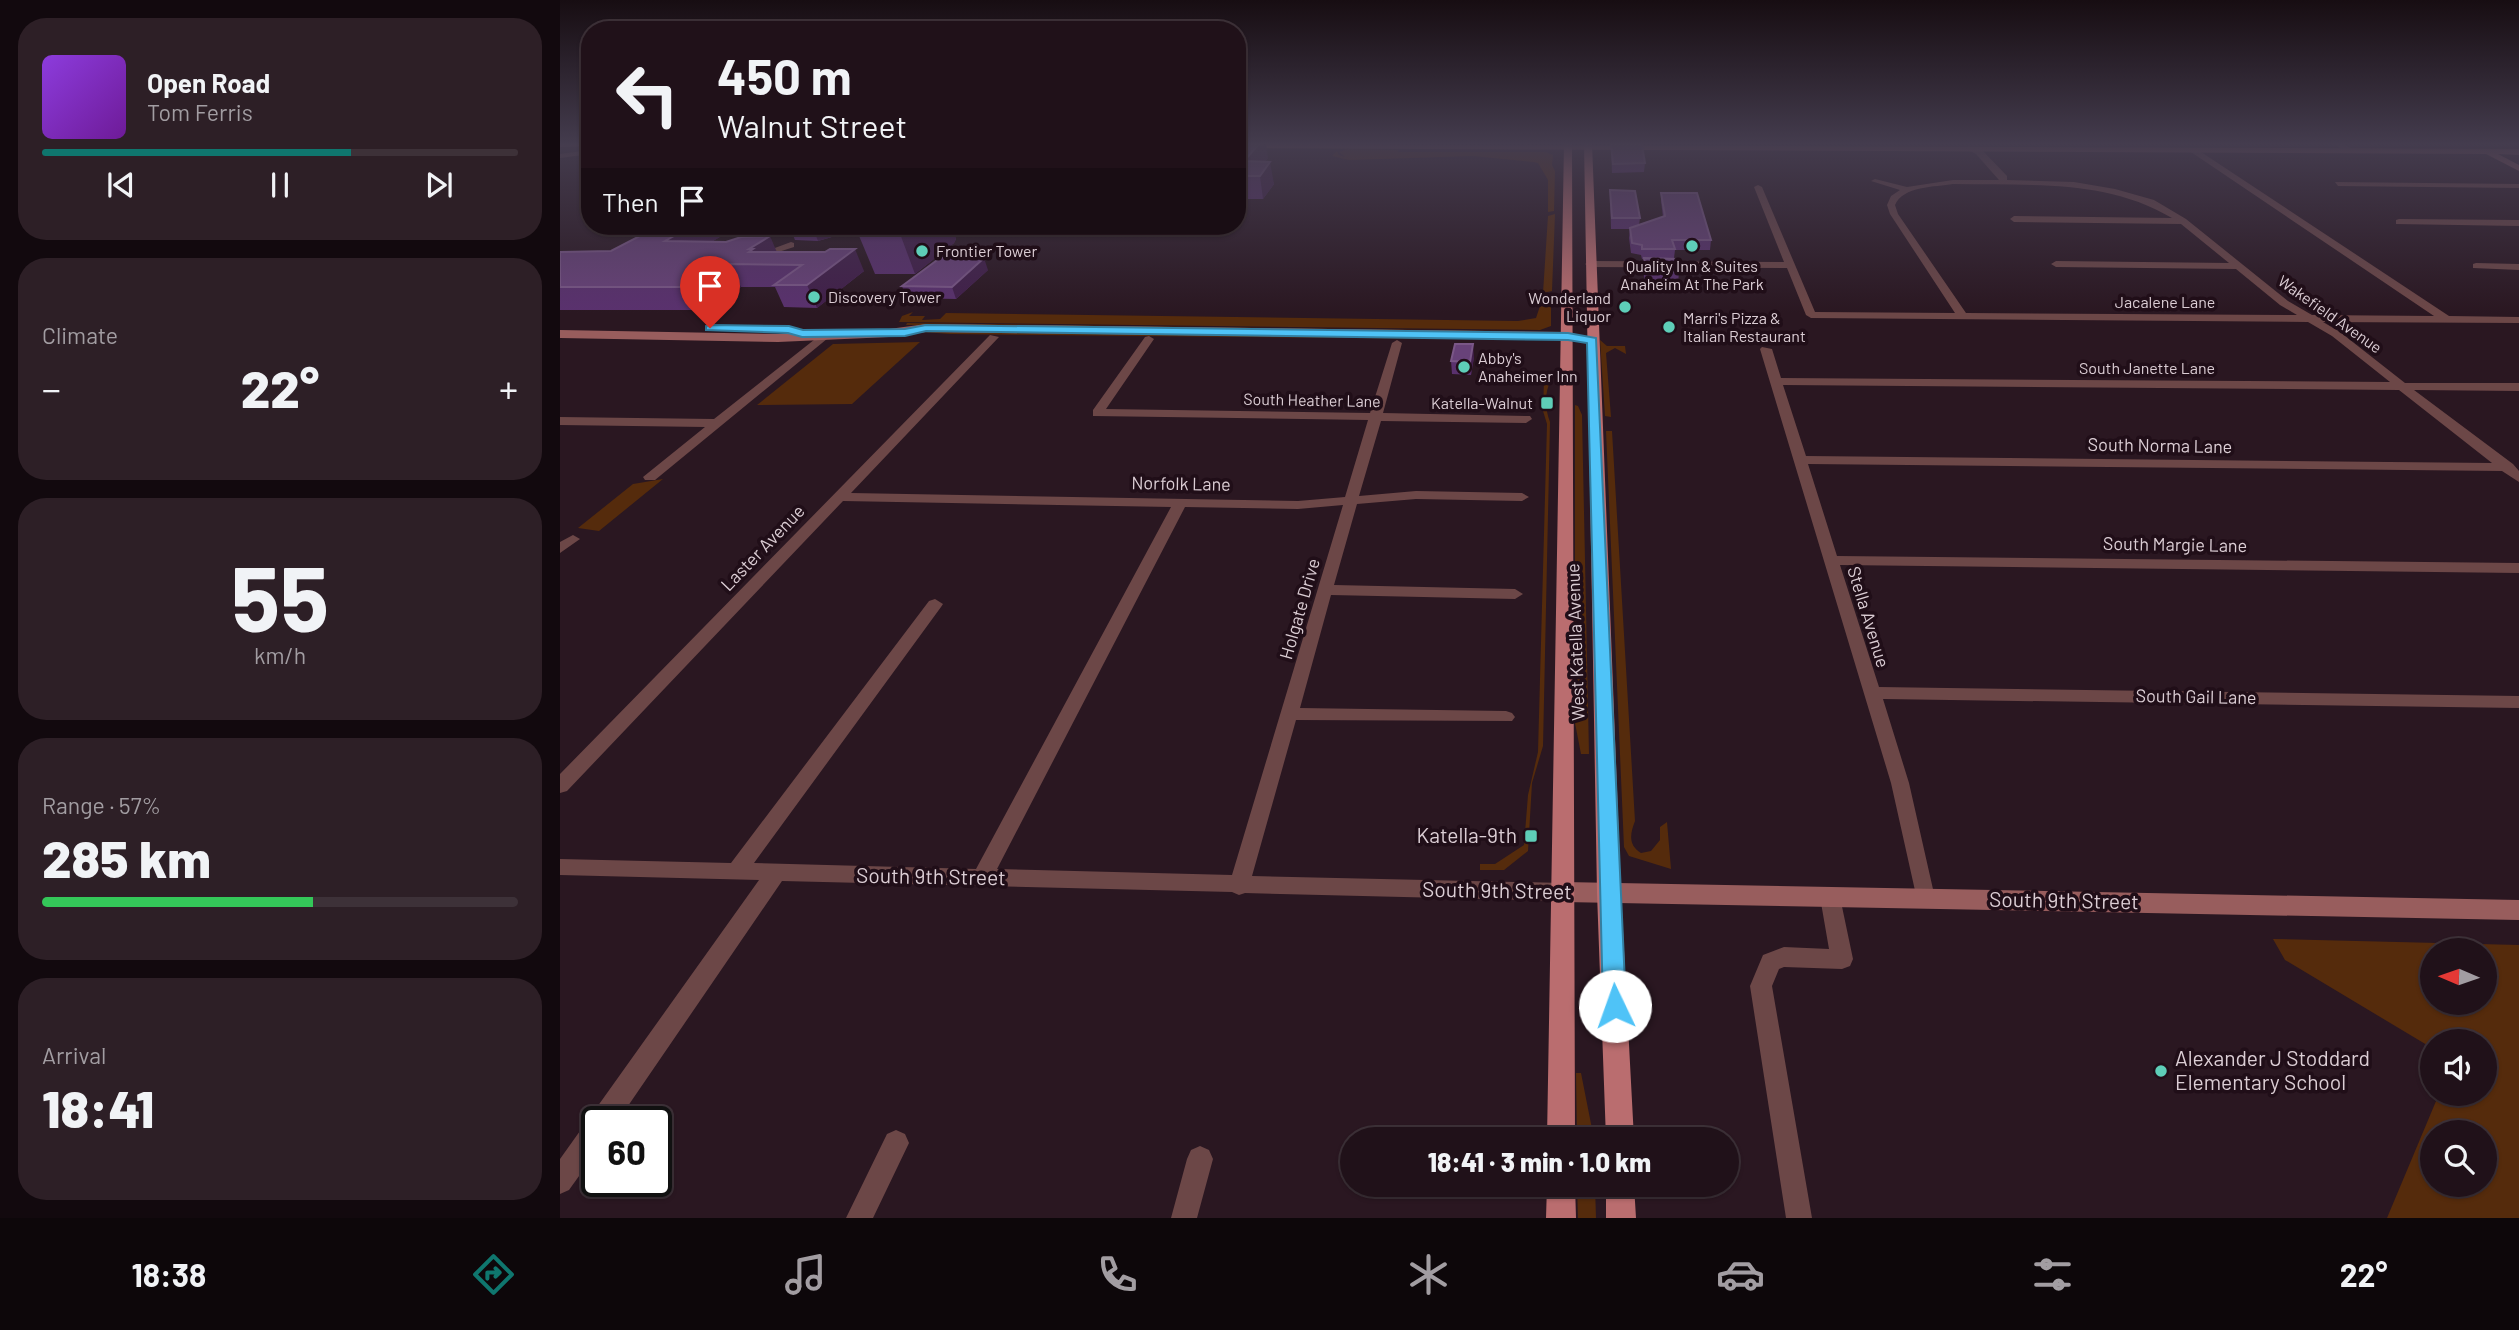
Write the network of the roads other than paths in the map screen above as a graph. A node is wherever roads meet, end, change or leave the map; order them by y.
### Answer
1 (1568, 200) edge
2 (1589, 200) edge
3 (1763, 200) edge
4 (1894, 200) edge
5 (2140, 200) edge
6 (2267, 200) edge
7 (2014, 219) dead end
8 (2183, 221) junction
9 (2399, 222) dead end
10 (2519, 223) edge
11 (791, 246) dead end
12 (769, 251) edge
13 (1590, 264) junction
14 (2056, 264) dead end
15 (1791, 265) junction
16 (2238, 266) junction
17 (2476, 266) dead end
18 (2519, 267) edge
19 (1963, 317) junction
20 (2309, 318) junction
21 (2447, 320) junction
22 (2519, 320) edge
23 (560, 326) edge
24 (905, 333) junction
25 (560, 334) edge
26 (802, 334) junction
27 (828, 334) junction
28 (994, 337) junction
29 (1149, 339) junction
30 (1568, 340) junction
31 (1592, 340) junction
32 (1397, 343) junction
33 (1766, 349) dead end
34 (1776, 381) junction
35 (2401, 386) junction
36 (2519, 387) edge
37 (1375, 417) junction
38 (1526, 419) dead end
39 (560, 421) edge
40 (716, 423) junction
41 (1800, 460) junction
42 (2512, 467) edge
43 (650, 477) dead end
44 (2519, 478) edge
45 (839, 497) junction
46 (1522, 497) dead end
47 (1350, 501) junction
48 (1180, 503) junction
49 (566, 539) edge
50 (560, 549) edge
51 (1831, 559) junction
52 (2519, 568) edge
53 (1325, 590) junction
54 (1515, 594) dead end
55 (935, 604) dead end
56 (1872, 693) junction
57 (2519, 702) edge
58 (1291, 714) junction
59 (1506, 717) dead end
60 (560, 786) edge
61 (560, 867) edge
62 (736, 872) junction
63 (776, 873) junction
64 (982, 878) junction
65 (1238, 886) junction
66 (1563, 892) junction
67 (1609, 893) junction
68 (1830, 897) junction
69 (1924, 898) junction
70 (2519, 910) edge
71 (613, 1106) edge
72 (1561, 1127) edge
73 (1619, 1127) edge
74 (896, 1143) dead end
75 (581, 1151) edge
76 (1200, 1159) dead end
77 (560, 1181) edge
78 (1561, 1197) edge
79 (1620, 1197) edge
80 (859, 1218) edge
81 (1184, 1218) edge
82 (1561, 1218) edge
83 (1621, 1218) edge
84 (1799, 1218) edge

1 - 30 main road, West Katella Avenue
2 - 13 main road, West Katella Avenue
3 - 15 street
4 - 19 street
5 - 8 street, Wakefield Avenue
6 - 21 street
7 - 8 street
8 - 16 street, Wakefield Avenue
9 - 10 street
11 - 12 street
13 - 15 street
13 - 31 main road, West Katella Avenue
14 - 16 street
15 - 19 street, Jacalene Lane
16 - 20 street, Wakefield Avenue
17 - 18 street
19 - 20 street, Jacalene Lane
20 - 21 street, Jacalene Lane
20 - 35 street, Wakefield Avenue
21 - 22 street, Jacalene Lane
23 - 26 street
24 - 27 street
24 - 28 street
24 - 30 street
25 - 26 street
26 - 27 street
27 - 40 street
28 - 29 street
28 - 45 street, Laster Avenue
29 - 32 street
29 - 37 street, South Heather Lane
30 - 31 street
30 - 32 street
30 - 66 main road, West Katella Avenue
31 - 67 main road, West Katella Avenue
32 - 37 street, Holgate Drive
33 - 34 street, Stella Avenue
34 - 35 street, South Janette Lane
34 - 41 street, Stella Avenue
35 - 36 street, South Janette Lane
35 - 42 street, Wakefield Avenue
37 - 38 street, South Heather Lane
37 - 47 street, Holgate Drive
39 - 40 street
40 - 43 street
41 - 42 street, South Norma Lane
41 - 51 street, Stella Avenue
42 - 44 street, Wakefield Avenue
45 - 48 street, Norfolk Lane
45 - 60 street, Laster Avenue
46 - 47 street, Norfolk Lane
47 - 48 street, Norfolk Lane
47 - 53 street, Holgate Drive
48 - 64 street
49 - 50 street
51 - 52 street, South Margie Lane
51 - 56 street, Stella Avenue
53 - 54 street
53 - 58 street, Holgate Drive
55 - 62 street
56 - 57 street, South Gail Lane
56 - 69 street, Stella Avenue
58 - 59 street
58 - 65 street, Holgate Drive
61 - 62 street, South 9th Street
62 - 63 street, South 9th Street
63 - 64 street, South 9th Street
63 - 71 street
64 - 65 street, South 9th Street
65 - 66 street, South 9th Street
66 - 67 street, South 9th Street
66 - 72 main road, West Katella Avenue
67 - 68 street, South 9th Street
67 - 73 main road, West Katella Avenue
68 - 69 street, South 9th Street
68 - 84 street
69 - 70 street, South 9th Street
74 - 80 street
75 - 77 street
76 - 81 street
78 - 82 main road
79 - 83 main road

